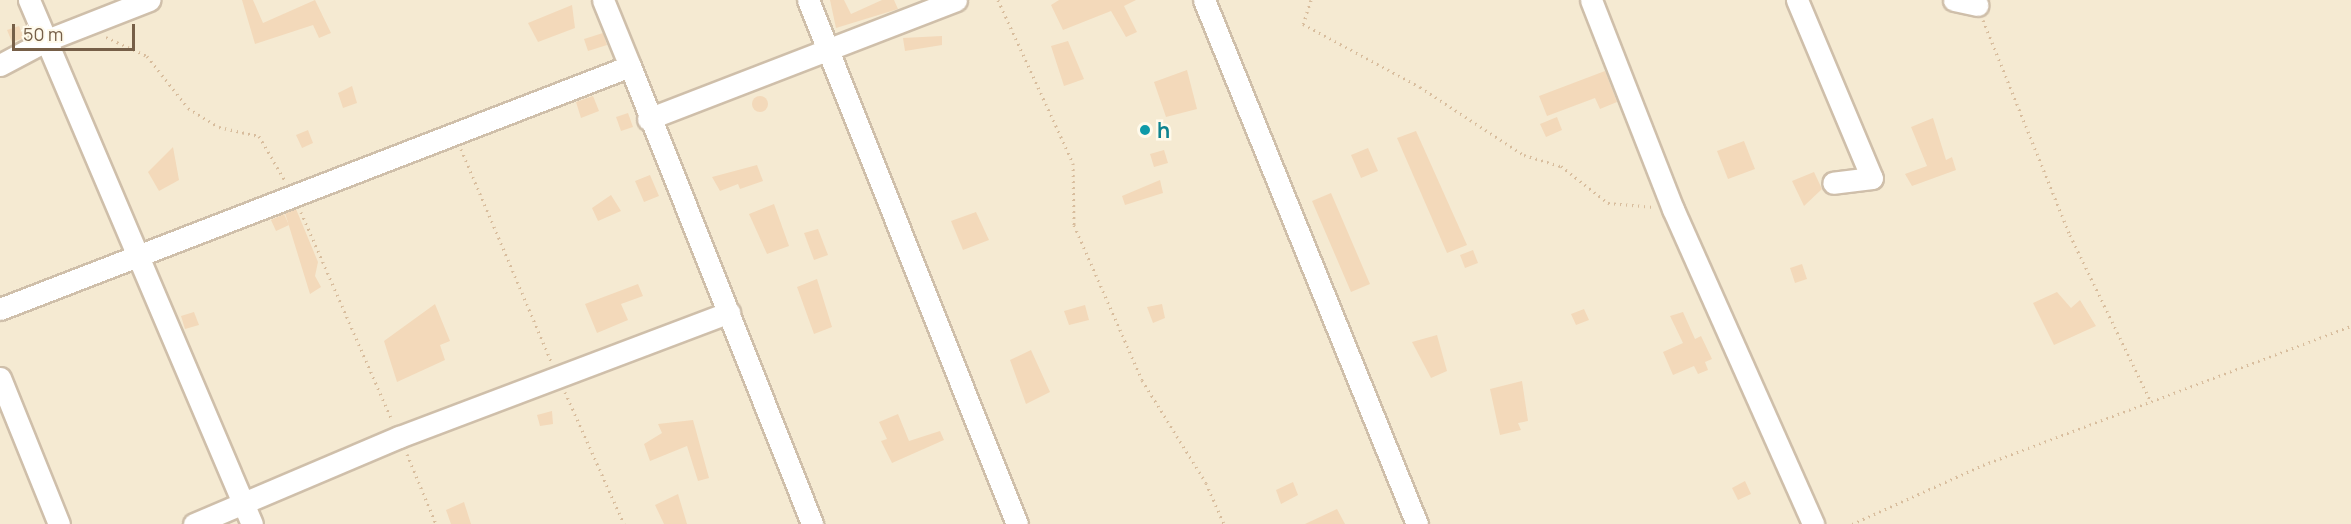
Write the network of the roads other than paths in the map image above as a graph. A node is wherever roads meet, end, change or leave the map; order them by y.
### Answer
1 (29, 0) edge
2 (149, 0) edge
3 (603, 0) edge
4 (808, 0) edge
5 (956, 0) edge
6 (1204, 0) edge
7 (1591, 0) edge
8 (1797, 0) edge
9 (1954, 0) edge
10 (1977, 5) road end
11 (47, 40) junction
12 (829, 51) junction
13 (0, 65) edge
14 (630, 66) junction
15 (648, 119) junction
16 (1833, 183) dead end
17 (136, 255) junction
18 (0, 309) edge
19 (729, 312) junction
20 (0, 378) edge
21 (243, 502) junction
22 (58, 524) edge
23 (194, 524) edge
24 (252, 524) edge
25 (812, 524) edge
26 (1017, 524) edge
27 (1417, 524) edge
28 (1814, 524) edge

1 - 11 street
2 - 11 street
3 - 14 street
4 - 12 street
5 - 12 street
6 - 27 street
7 - 28 street
8 - 16 street
9 - 10 street
11 - 13 street
11 - 17 street
12 - 15 street
12 - 26 street
14 - 15 street
14 - 17 street
15 - 19 street
17 - 18 street
17 - 21 street
19 - 21 street
19 - 25 street
20 - 22 street
21 - 23 street
21 - 24 street

